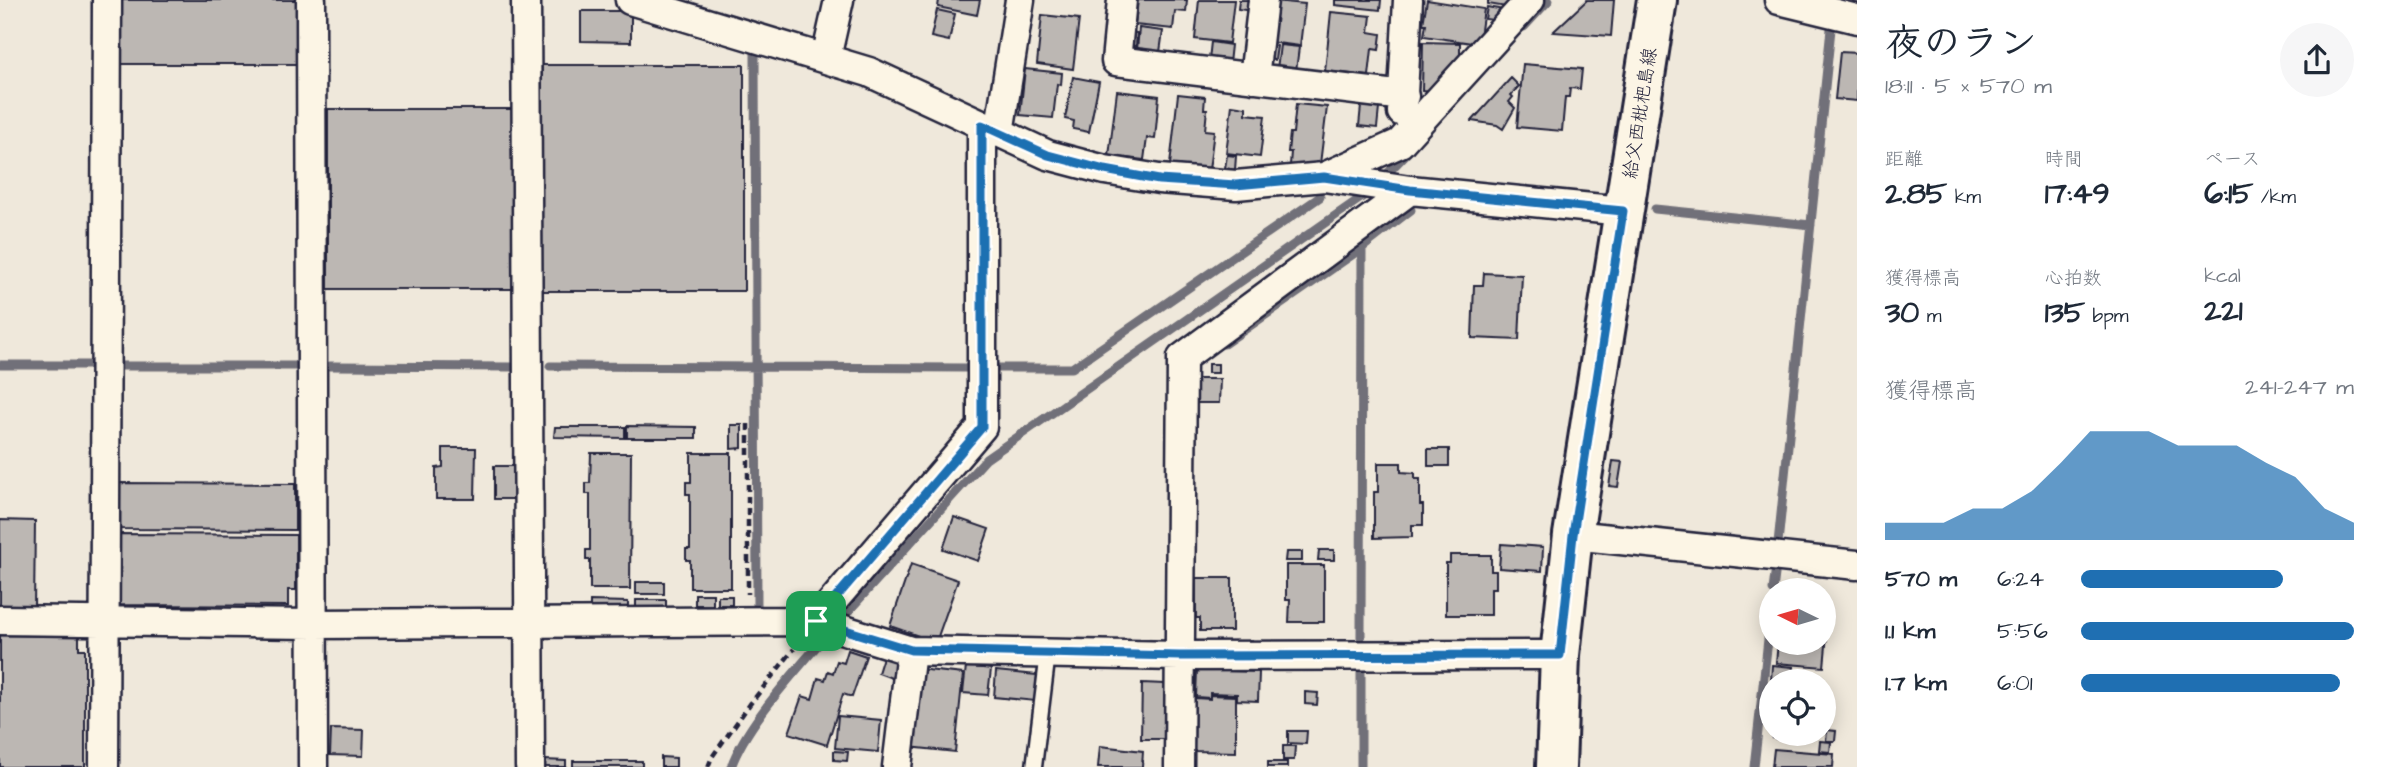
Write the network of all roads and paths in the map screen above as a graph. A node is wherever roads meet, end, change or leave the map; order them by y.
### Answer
1 (107, 0) edge
2 (311, 0) edge
3 (526, 0) edge
4 (630, 0) edge
5 (839, 0) edge
6 (1020, 0) edge
7 (1122, 0) edge
8 (1263, 0) edge
9 (1408, 0) edge
10 (1530, 0) edge
11 (1657, 0) edge
12 (1779, 0) edge
13 (679, 7) edge
14 (1857, 19) edge
15 (826, 58) junction
16 (1254, 78) junction
17 (1404, 96) junction
18 (990, 129) junction
19 (1400, 143) junction
20 (1324, 177) junction
21 (1410, 190) junction
22 (1623, 211) junction
23 (748, 424) dead end
24 (1573, 535) junction
25 (1857, 565) edge
26 (0, 620) edge
27 (106, 620) junction
28 (528, 621) junction
29 (748, 621) junction
30 (816, 621) junction
31 (314, 624) junction
32 (911, 650) junction
33 (1048, 653) junction
34 (1560, 655) junction
35 (1180, 656) junction
36 (104, 767) edge
37 (313, 767) edge
38 (530, 767) edge
39 (708, 767) edge
40 (897, 767) edge
41 (1034, 767) edge
42 (1179, 767) edge
43 (1556, 767) edge

1 - 27 street
2 - 31 street
3 - 28 street
4 - 13 street
5 - 15 street
6 - 18 street
7 - 16 street
8 - 16 street
9 - 17 street
10 - 19 street
11 - 22 main road, 給父西枇杷島線
12 - 14 street
13 - 15 street
15 - 18 street
16 - 17 street
17 - 19 street
18 - 20 street
18 - 30 street
19 - 20 street
20 - 21 street
21 - 22 street
21 - 35 street
22 - 24 main road, 給父西枇杷島線
23 - 29 path
24 - 25 street
24 - 34 main road, 給父西枇杷島線
26 - 27 street
27 - 31 street
27 - 36 street
28 - 29 street
28 - 31 street
28 - 38 street
29 - 30 street
30 - 32 street
30 - 39 path
31 - 37 street
32 - 33 street
32 - 40 street
33 - 35 street
33 - 41 lane
34 - 35 street
34 - 43 main road, 給父西枇杷島線
35 - 42 street

